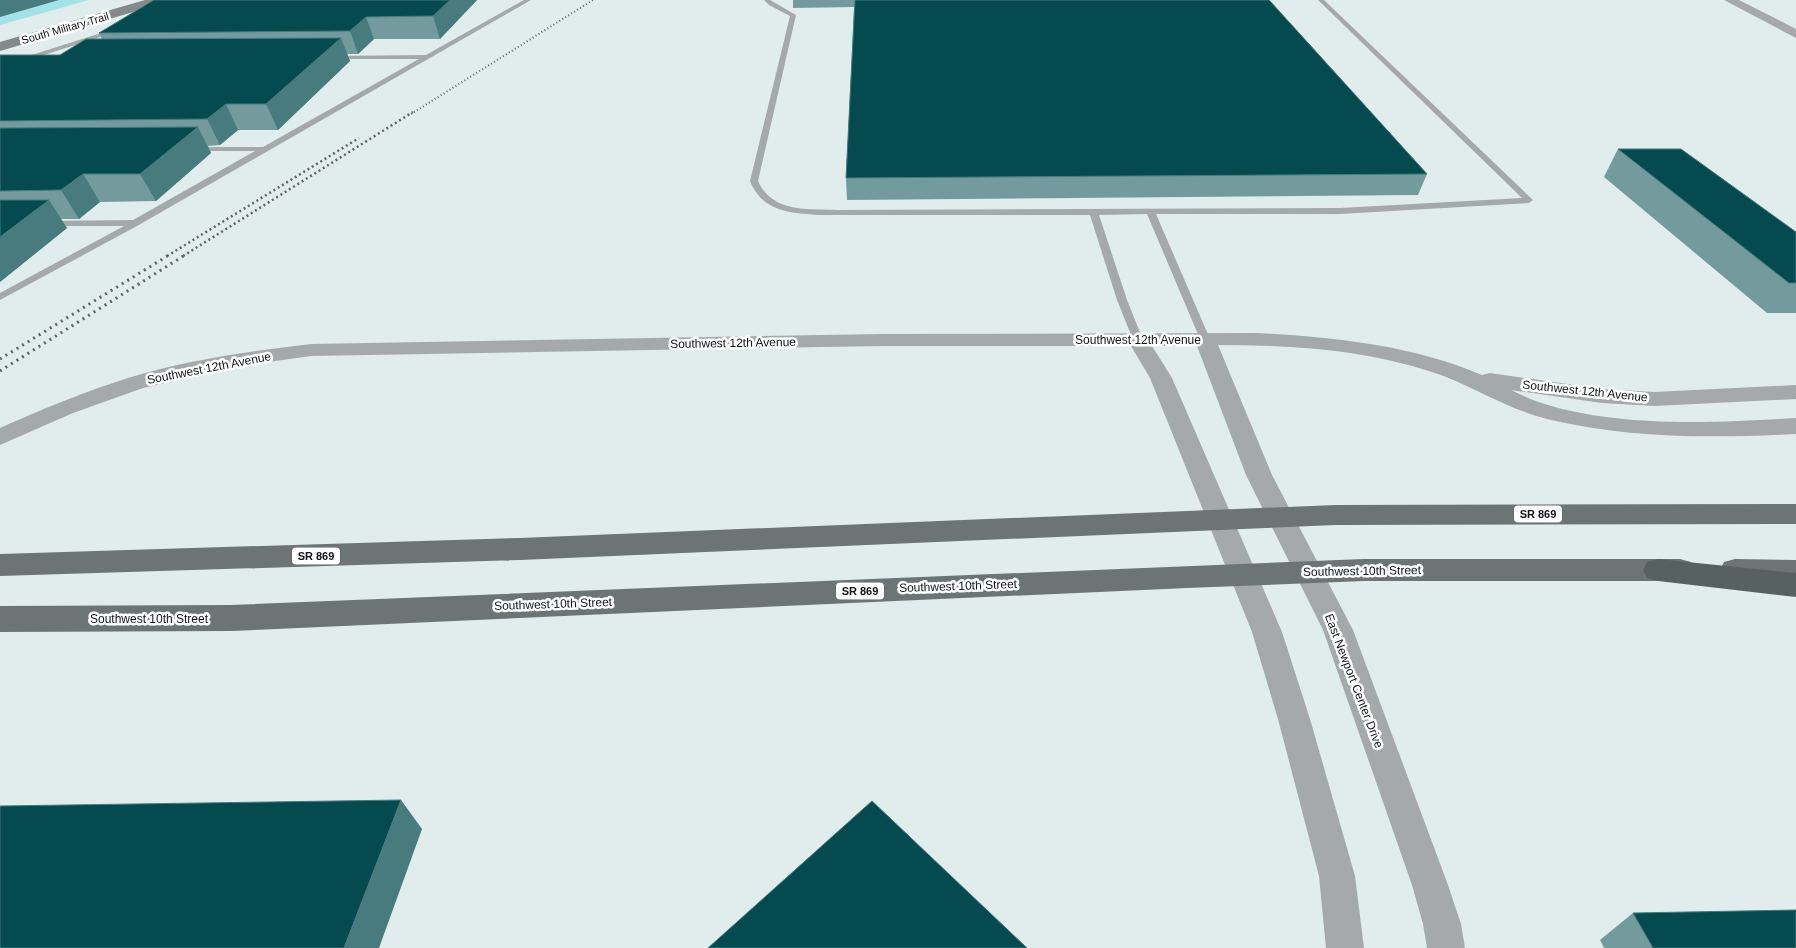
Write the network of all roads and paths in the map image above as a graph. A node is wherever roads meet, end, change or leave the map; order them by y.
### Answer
1 (121, 0) edge
2 (159, 0) edge
3 (528, 0) edge
4 (767, 0) edge
5 (1321, 0) edge
6 (1730, 0) edge
7 (1751, 0) edge
8 (1796, 21) edge
9 (128, 26) edge
10 (1796, 34) edge
11 (0, 35) edge
12 (0, 47) edge
13 (427, 56) junction
14 (319, 58) edge
15 (24, 60) junction
16 (54, 60) edge
17 (0, 67) edge
18 (265, 149) junction
19 (185, 150) edge
20 (1094, 212) junction
21 (1150, 212) junction
22 (39, 223) edge
23 (135, 223) junction
24 (0, 297) edge
25 (1205, 339) junction
26 (1138, 340) junction
27 (1464, 376) junction
28 (1796, 392) edge
29 (1796, 426) edge
30 (4, 434) edge
31 (1796, 514) edge
32 (1280, 517) junction
33 (1221, 520) junction
34 (0, 565) edge
35 (1658, 570) junction
36 (1796, 571) edge
37 (1309, 572) junction
38 (1244, 574) junction
39 (1796, 586) edge
40 (0, 619) edge
41 (1345, 948) edge
42 (1446, 948) edge

1 - 11 street, South Military Trail
2 - 12 street, South Military Trail
3 - 13 lane
4 - 20 lane
5 - 21 lane
6 - 10 street
7 - 8 street
9 - 15 lane
13 - 14 lane
13 - 18 lane
15 - 16 lane
15 - 17 lane
18 - 19 lane
18 - 23 lane
20 - 21 lane
20 - 26 lane
21 - 25 lane
22 - 23 lane
23 - 24 lane
25 - 26 street, Southwest 12th Avenue
25 - 27 street, Southwest 12th Avenue
25 - 32 street, East Newport Center Drive
26 - 30 street, Southwest 12th Avenue
26 - 33 street
27 - 28 street, Southwest 12th Avenue
27 - 29 street, Southwest 12th Avenue
31 - 32 main road, SR 869
32 - 33 main road, SR 869
32 - 37 street, East Newport Center Drive
33 - 34 main road, SR 869
33 - 38 street
35 - 36 main road, Southwest 10th Street / SR 869
35 - 37 main road, Southwest 10th Street / SR 869
35 - 39 highway
37 - 38 main road, Southwest 10th Street / SR 869
37 - 42 street, East Newport Center Drive
38 - 40 main road, Southwest 10th Street / SR 869
38 - 41 street

